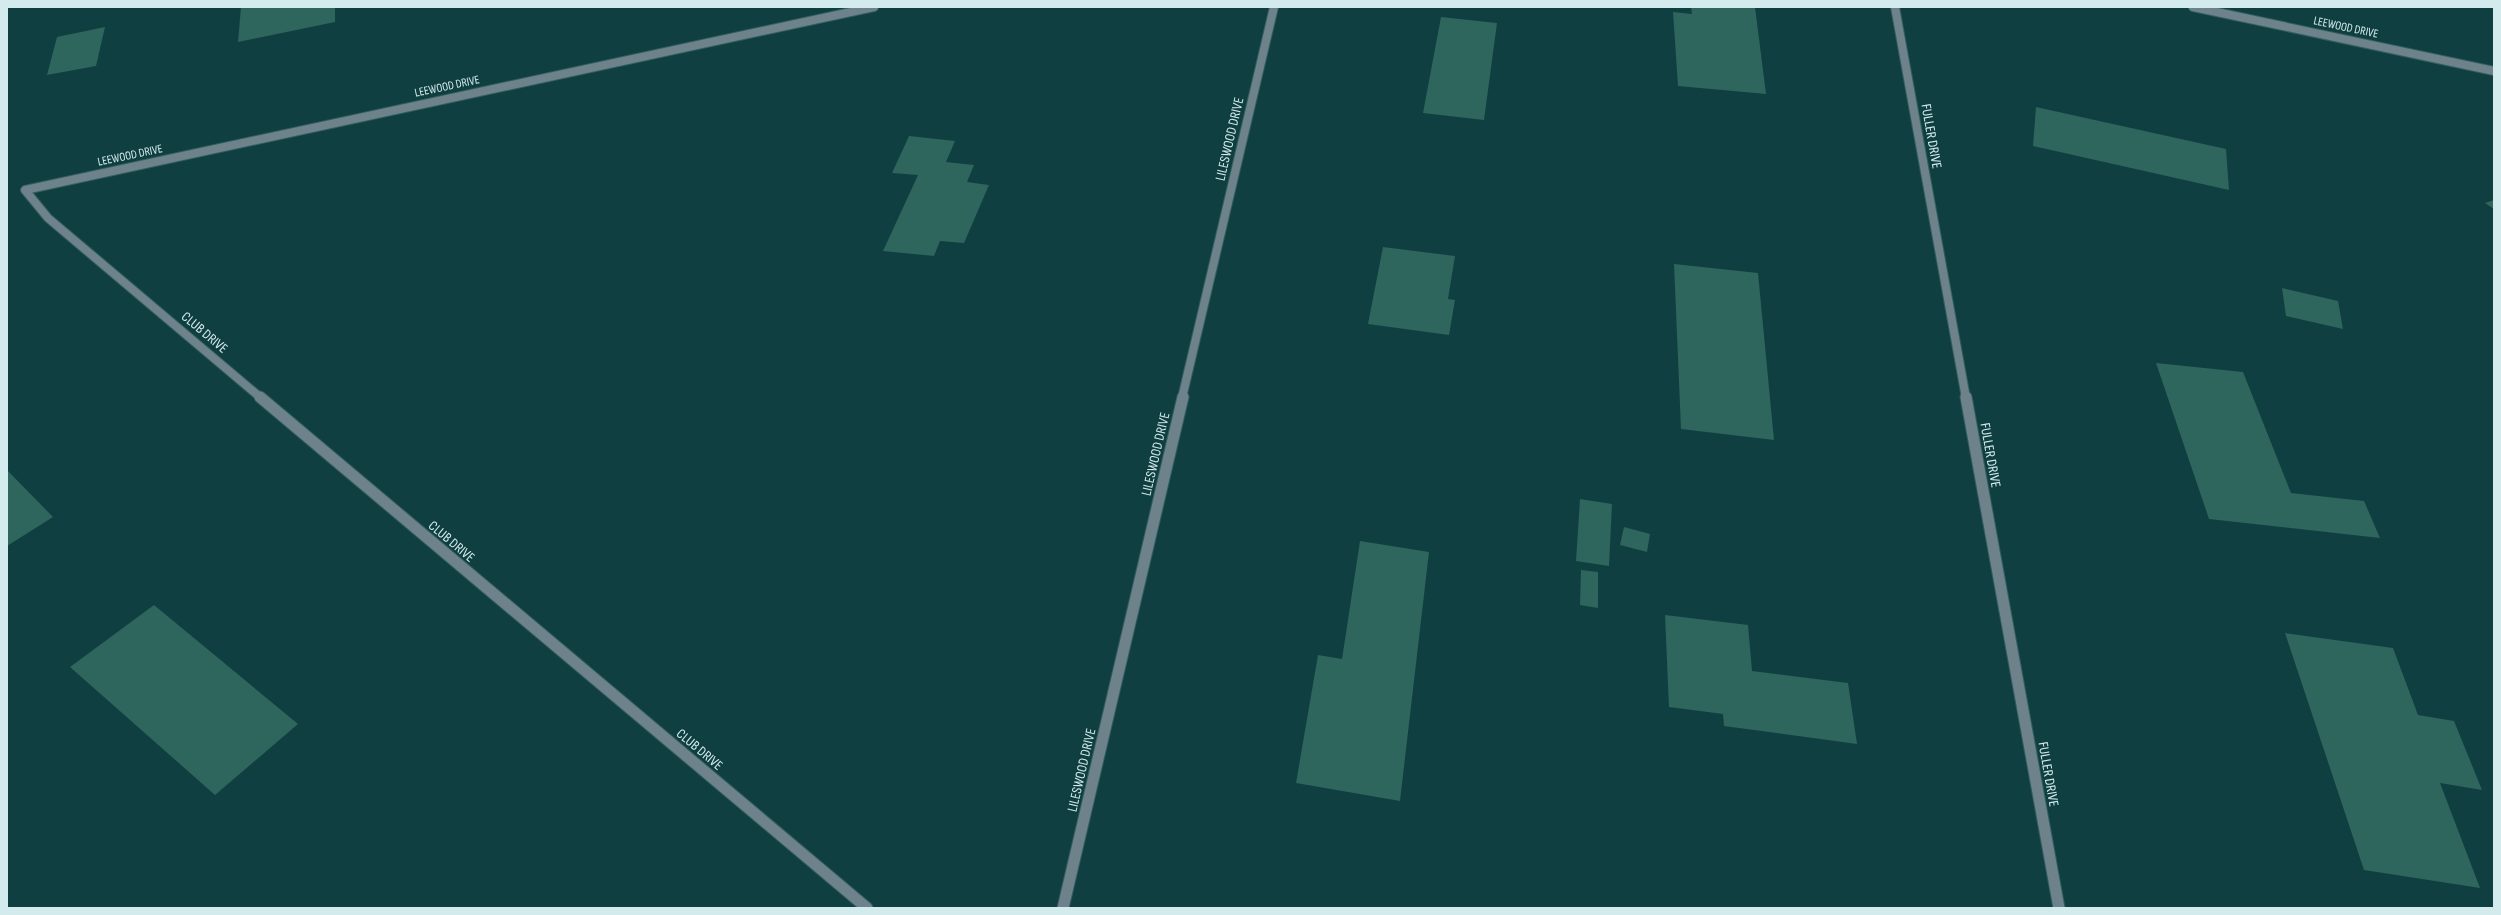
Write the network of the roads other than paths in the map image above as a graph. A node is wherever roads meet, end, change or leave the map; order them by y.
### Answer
1 (874, 7) edge
2 (1274, 7) edge
3 (1894, 7) edge
4 (2193, 7) edge
5 (2494, 71) edge
6 (25, 190) joint
7 (867, 908) edge
8 (1063, 908) edge
9 (2059, 908) edge

1 - 6 street, LEEWOOD DRIVE
2 - 8 street, LILESWOOD DRIVE
3 - 9 street, FULLER DRIVE
4 - 5 street, LEEWOOD DRIVE
6 - 7 street, CLUB DRIVE

